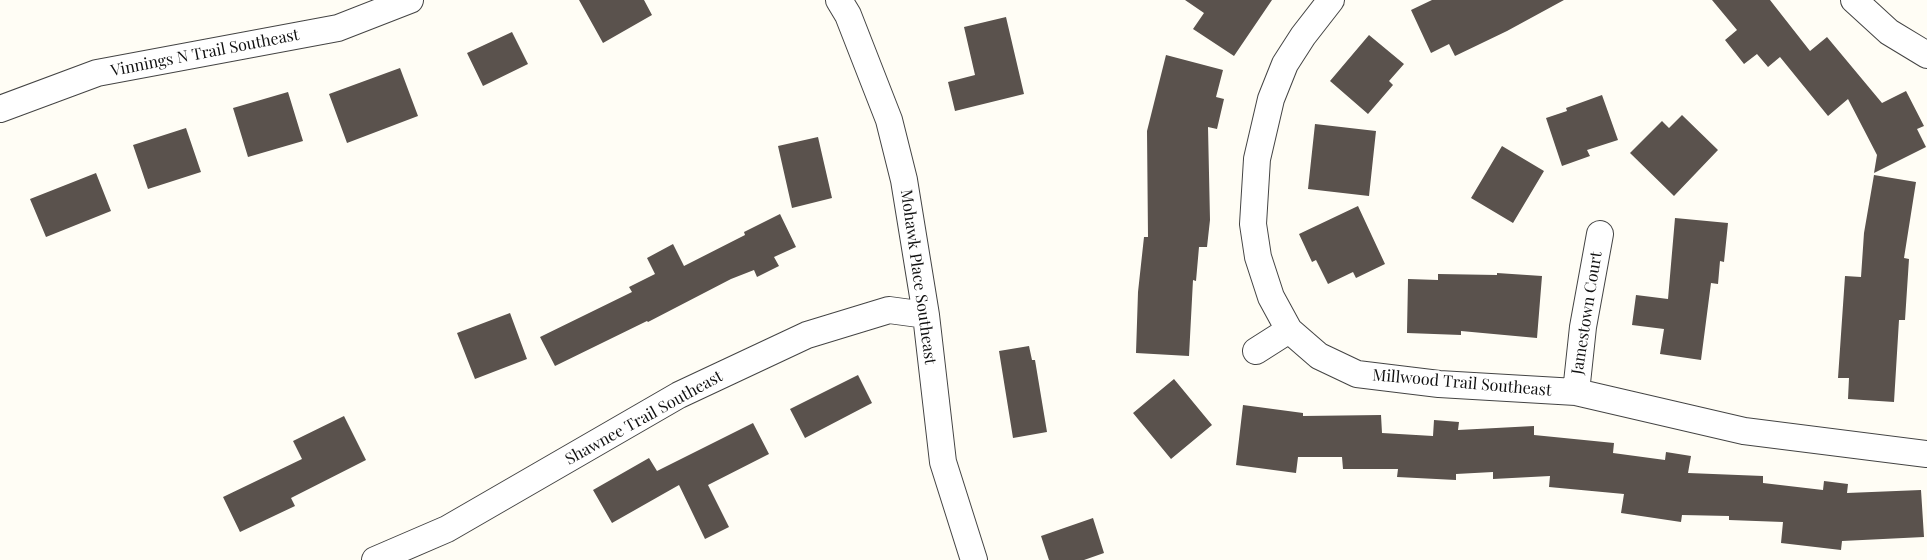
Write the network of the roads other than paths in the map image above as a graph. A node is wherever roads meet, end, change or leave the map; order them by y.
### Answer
1 (410, 0) edge
2 (839, 0) edge
3 (1331, 0) edge
4 (1854, 0) edge
5 (1927, 55) edge
6 (0, 109) edge
7 (1600, 234) dead end
8 (926, 315) junction
9 (1289, 330) junction
10 (1257, 351) dead end
11 (1576, 392) junction
12 (1927, 454) edge
13 (375, 560) edge
14 (974, 560) edge

1 - 6 street, Vinnings N Trail Southeast
2 - 8 street, Mohawk Place Southeast
3 - 9 street, Millwood Trail Southeast
4 - 5 street
7 - 11 street, Jamestown Court
8 - 13 street, Shawnee Trail Southeast
8 - 14 street, Mohawk Place Southeast
9 - 10 street
9 - 11 street, Millwood Trail Southeast
11 - 12 street, Millwood Trail Southeast

